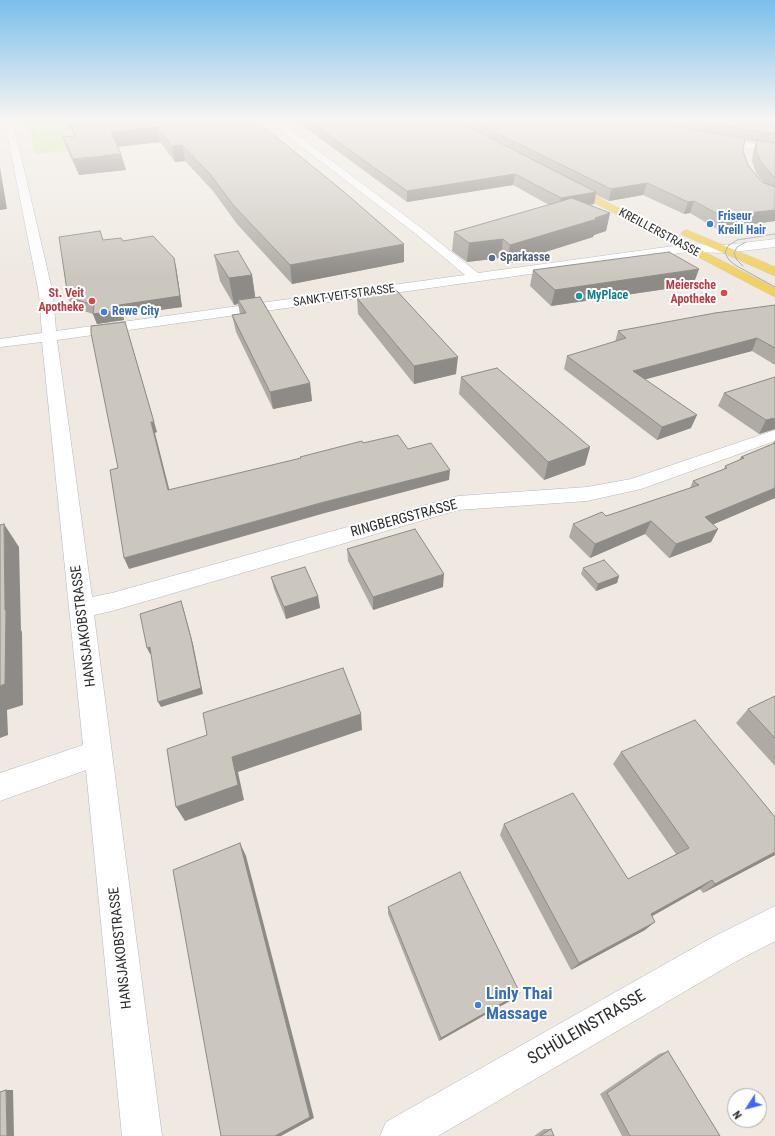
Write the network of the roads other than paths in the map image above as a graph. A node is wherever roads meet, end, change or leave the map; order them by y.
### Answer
1 (16, 171) edge
2 (340, 171) edge
3 (572, 176) edge
4 (562, 182) edge
5 (586, 183) edge
6 (677, 228) dead end
7 (720, 236) dead end
8 (701, 239) junction
9 (775, 243) edge
10 (688, 248) junction
11 (724, 249) junction
12 (775, 272) edge
13 (475, 277) junction
14 (775, 293) edge
15 (50, 336) junction
16 (0, 343) edge
17 (771, 440) edge
18 (81, 608) junction
19 (98, 753) junction
20 (0, 787) edge
21 (775, 923) edge
22 (142, 1136) edge
23 (400, 1136) edge

1 - 15 street, HANSJAKOBSTRASSE
2 - 13 street
3 - 5 main road
4 - 10 main road, KREILLERSTRASSE
6 - 8 main road, KREILLERSTRASSE
7 - 8 street, SANKT-VEIT-STRASSE
8 - 10 street, SANKT-VEIT-STRASSE
8 - 11 main road, KREILLERSTRASSE
9 - 11 street, SANKT-VEIT-STRASSE
10 - 11 street, SANKT-VEIT-STRASSE
10 - 13 street, SANKT-VEIT-STRASSE
10 - 14 main road, KREILLERSTRASSE
11 - 12 main road, KREILLERSTRASSE
13 - 15 street, SANKT-VEIT-STRASSE
15 - 16 street, SANKT-VEIT-STRASSE
15 - 18 street, HANSJAKOBSTRASSE
17 - 18 street, RINGBERGSTRASSE
18 - 19 street, HANSJAKOBSTRASSE
19 - 20 street
19 - 22 street, HANSJAKOBSTRASSE
21 - 23 street, SCHÜLEINSTRASSE

